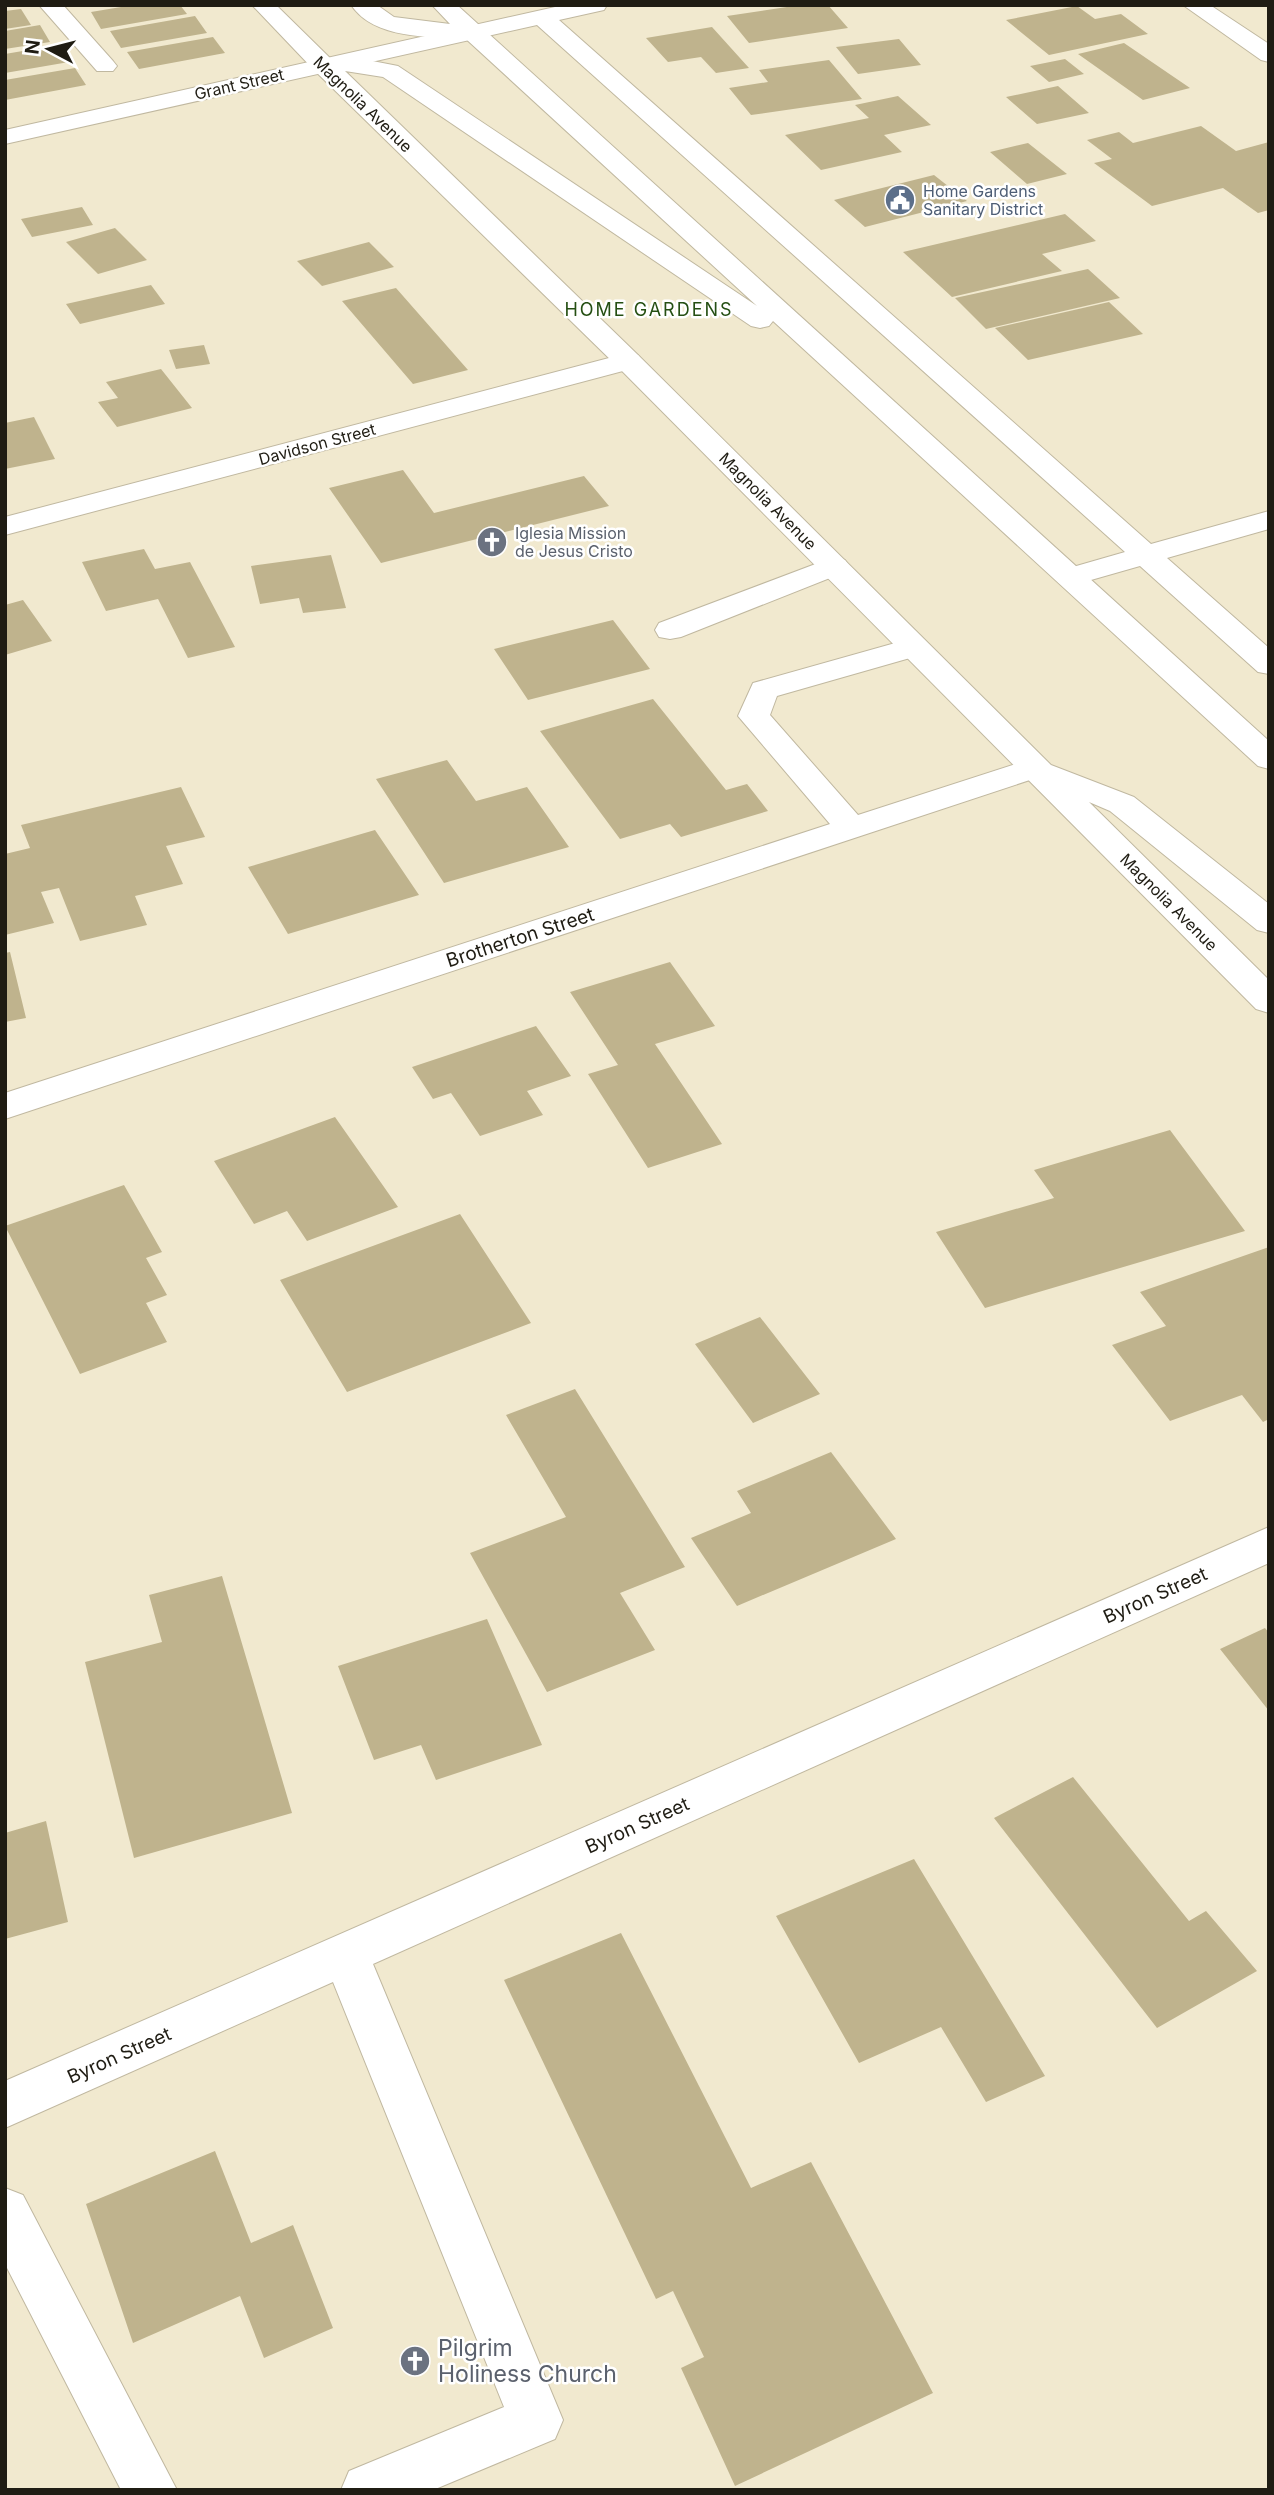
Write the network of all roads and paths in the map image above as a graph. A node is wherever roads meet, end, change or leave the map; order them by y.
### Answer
1 (50, 5) edge
2 (263, 5) edge
3 (362, 5) edge
4 (443, 5) edge
5 (1194, 5) edge
6 (582, 7) edge
7 (542, 16) junction
8 (472, 32) junction
9 (1269, 55) edge
10 (322, 65) junction
11 (105, 66) dead end
12 (5, 137) edge
13 (628, 361) junction
14 (867, 391) junction
15 (1269, 520) edge
16 (5, 526) edge
17 (1145, 555) junction
18 (834, 566) junction
19 (1070, 577) junction
20 (670, 630) dead end
21 (913, 647) junction
22 (1269, 665) edge
23 (1266, 754) edge
24 (1034, 768) junction
25 (851, 828) junction
26 (1269, 922) edge
27 (1269, 1002) edge
28 (5, 1106) edge
29 (1269, 1544) edge
30 (345, 1954) junction
31 (5, 2105) edge
32 (5, 2212) edge
33 (150, 2490) edge
34 (368, 2490) edge

1 - 11 main road
2 - 10 main road, Magnolia Avenue
3 - 8 main road
4 - 8 main road
5 - 9 main road
6 - 7 main road, Grant Street
7 - 8 main road, Grant Street
7 - 17 main road
8 - 10 main road, Grant Street
8 - 14 main road
10 - 12 main road, Grant Street
10 - 13 main road, Magnolia Avenue
10 - 14 main road
13 - 16 main road, Davidson Street
13 - 18 main road, Magnolia Avenue
14 - 19 main road
15 - 17 main road
17 - 19 main road
17 - 22 main road
18 - 20 main road
18 - 21 main road, Magnolia Avenue
19 - 23 main road
21 - 24 main road, Magnolia Avenue
21 - 25 main road
24 - 25 main road, Brotherton Street
24 - 26 main road
24 - 27 main road, Magnolia Avenue
25 - 28 main road, Brotherton Street
29 - 30 main road, Byron Street
30 - 31 main road, Byron Street
30 - 34 main road
32 - 33 main road

